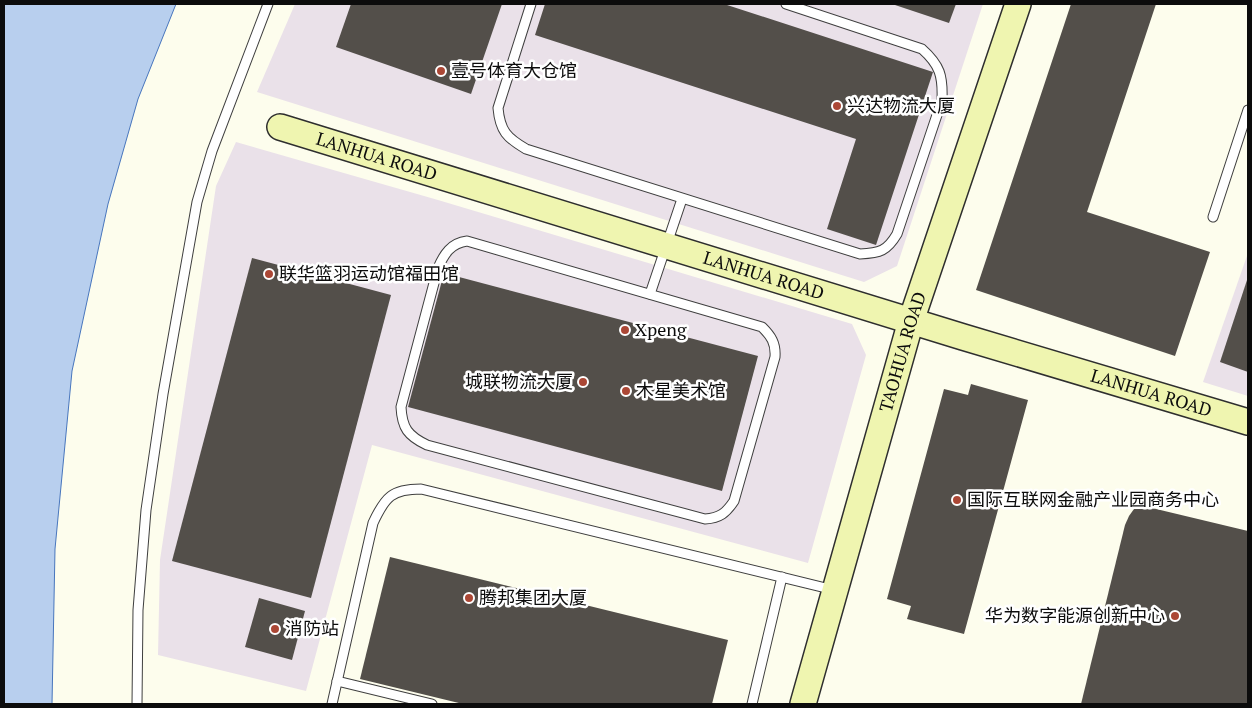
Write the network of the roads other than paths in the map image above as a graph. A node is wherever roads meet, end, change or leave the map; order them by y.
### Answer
1 (268, 4) edge
2 (531, 4) edge
3 (786, 4) edge
4 (1018, 4) edge
5 (1248, 110) edge
6 (280, 127) dead end
7 (682, 199) junction
8 (1213, 217) dead end
9 (666, 246) junction
10 (650, 294) junction
11 (911, 322) junction
12 (1248, 422) edge
13 (782, 577) junction
14 (834, 590) junction
15 (337, 681) junction
16 (137, 704) edge
17 (332, 704) edge
18 (432, 704) edge
19 (752, 704) edge
20 (803, 704) edge

1 - 16 lane
2 - 7 lane
3 - 7 lane
4 - 11 street, TAOHUA ROAD
5 - 8 lane
6 - 9 street, LANHUA ROAD
7 - 9 lane
9 - 10 lane
9 - 11 street, LANHUA ROAD
10 - 10 lane
11 - 12 street, LANHUA ROAD
11 - 14 street, TAOHUA ROAD
13 - 14 lane
13 - 15 lane
13 - 19 lane
14 - 20 street, TAOHUA ROAD
15 - 17 lane
15 - 18 lane

